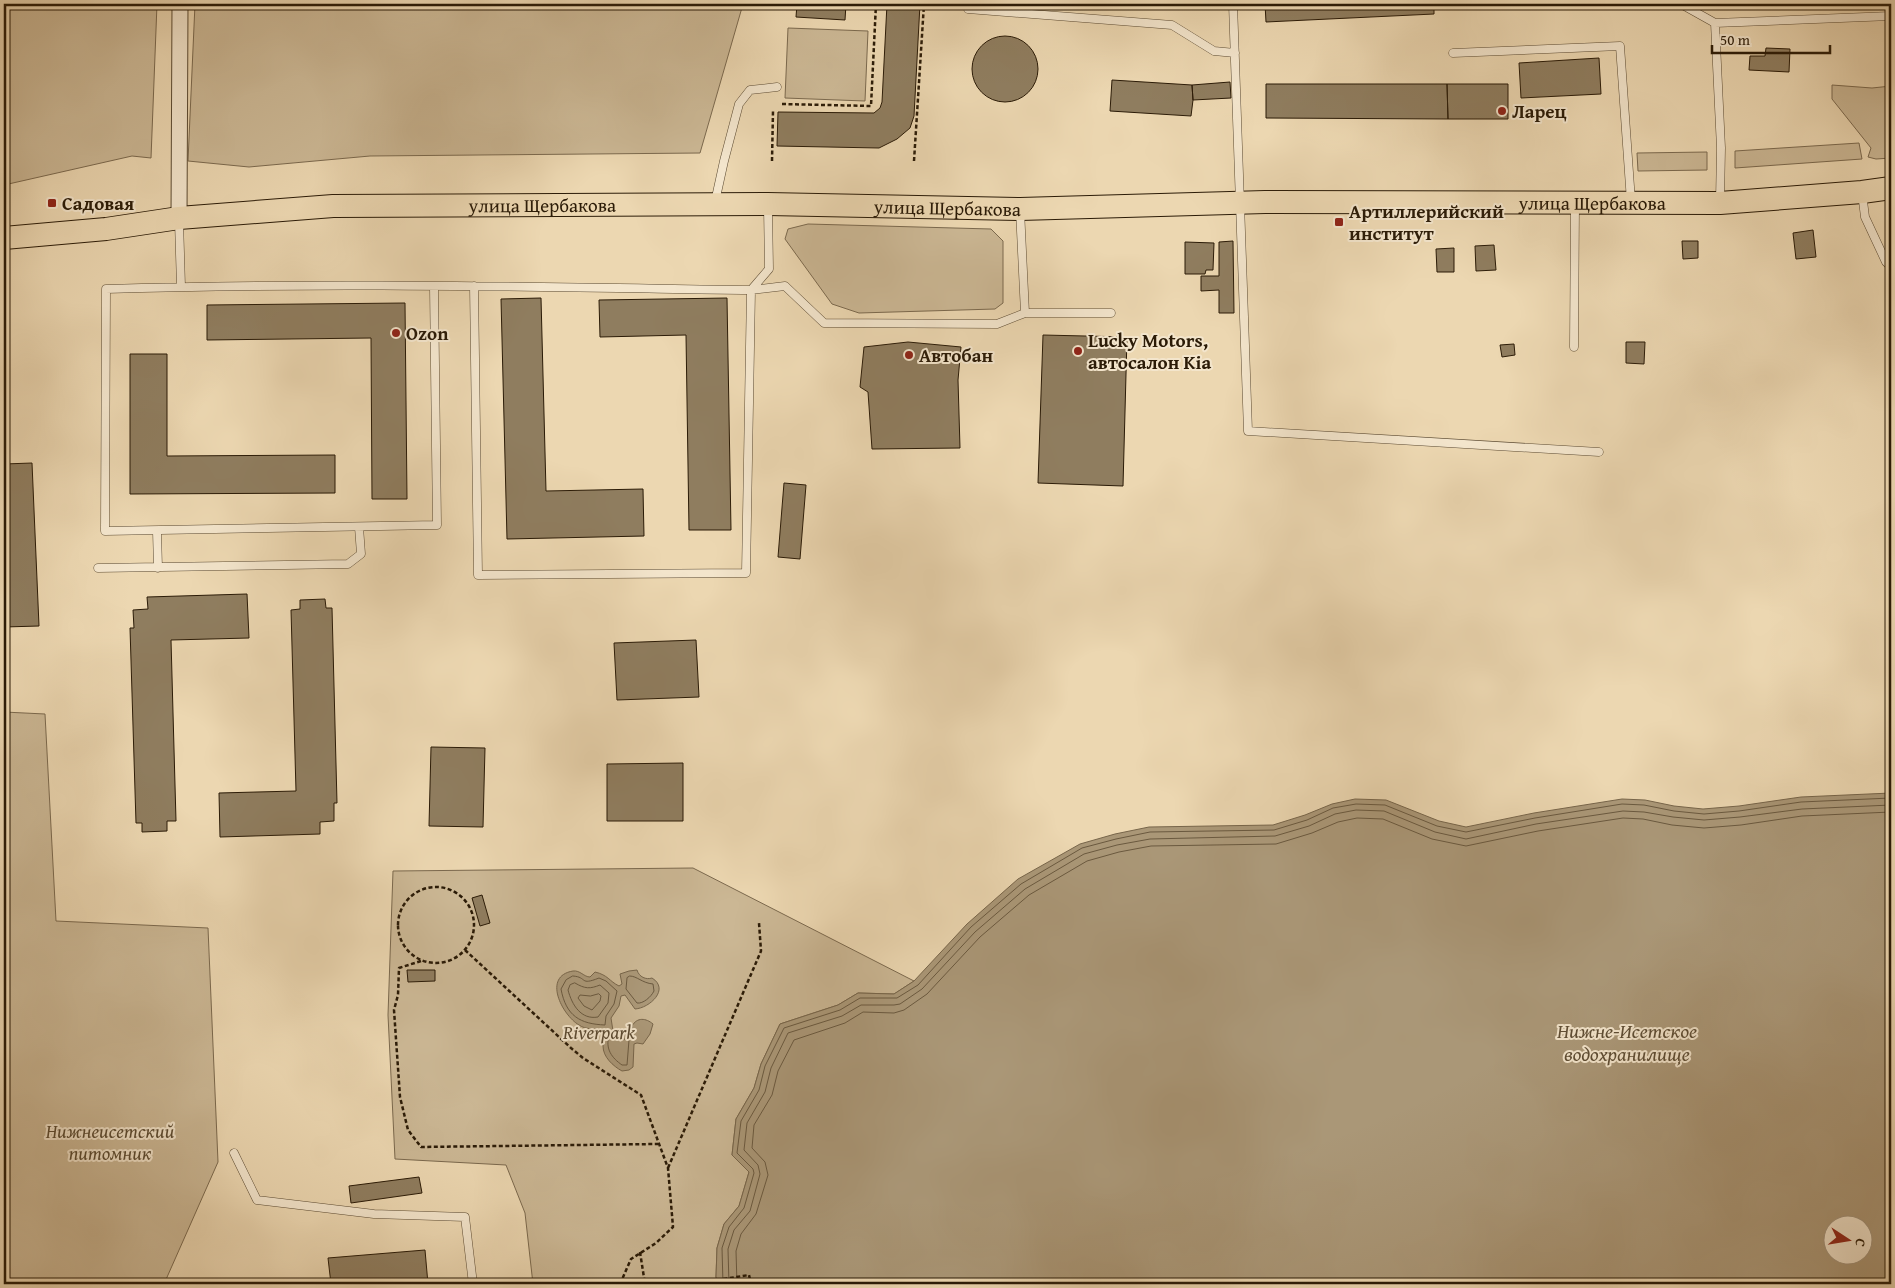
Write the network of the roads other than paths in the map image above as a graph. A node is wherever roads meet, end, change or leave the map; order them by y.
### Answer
1 (180, 4) edge
2 (1233, 4) edge
3 (1681, 4) edge
4 (968, 9) dead end
5 (1891, 16) edge
6 (1715, 23) junction
7 (1453, 52) dead end
8 (1235, 53) junction
9 (777, 87) dead end
10 (1891, 188) edge
11 (1862, 192) junction
12 (1241, 203) junction
13 (1576, 203) junction
14 (1631, 203) junction
15 (1720, 203) junction
16 (715, 204) junction
17 (768, 204) junction
18 (1020, 209) junction
19 (179, 218) junction
20 (4, 238) edge
21 (1891, 266) edge
22 (181, 286) junction
23 (474, 286) junction
24 (434, 287) junction
25 (751, 290) junction
26 (1025, 313) junction
27 (1111, 313) dead end
28 (1574, 347) dead end
29 (1599, 452) dead end
30 (359, 527) junction
31 (157, 531) junction
32 (98, 568) dead end
33 (158, 568) junction
34 (234, 1153) dead end
35 (473, 1284) edge

1 - 19 street
2 - 8 lane
3 - 6 lane
4 - 8 lane
5 - 6 lane
6 - 15 lane
7 - 14 lane
8 - 12 lane
9 - 16 lane
10 - 11 main road, улица Щербакова
11 - 15 main road, улица Щербакова
11 - 21 lane
12 - 13 main road, улица Щербакова
12 - 18 main road, улица Щербакова
12 - 29 lane
13 - 14 main road, улица Щербакова
13 - 28 lane
14 - 15 main road, улица Щербакова
16 - 17 main road, улица Щербакова
16 - 19 main road, улица Щербакова
17 - 18 main road, улица Щербакова
17 - 25 lane
18 - 26 lane
19 - 20 main road, улица Щербакова
19 - 22 lane
22 - 24 lane
22 - 31 lane
23 - 24 lane
23 - 25 lane
23 - 25 lane
24 - 30 lane
25 - 26 lane
26 - 27 lane
30 - 31 lane
30 - 33 lane
31 - 33 lane
32 - 33 lane
34 - 35 lane

